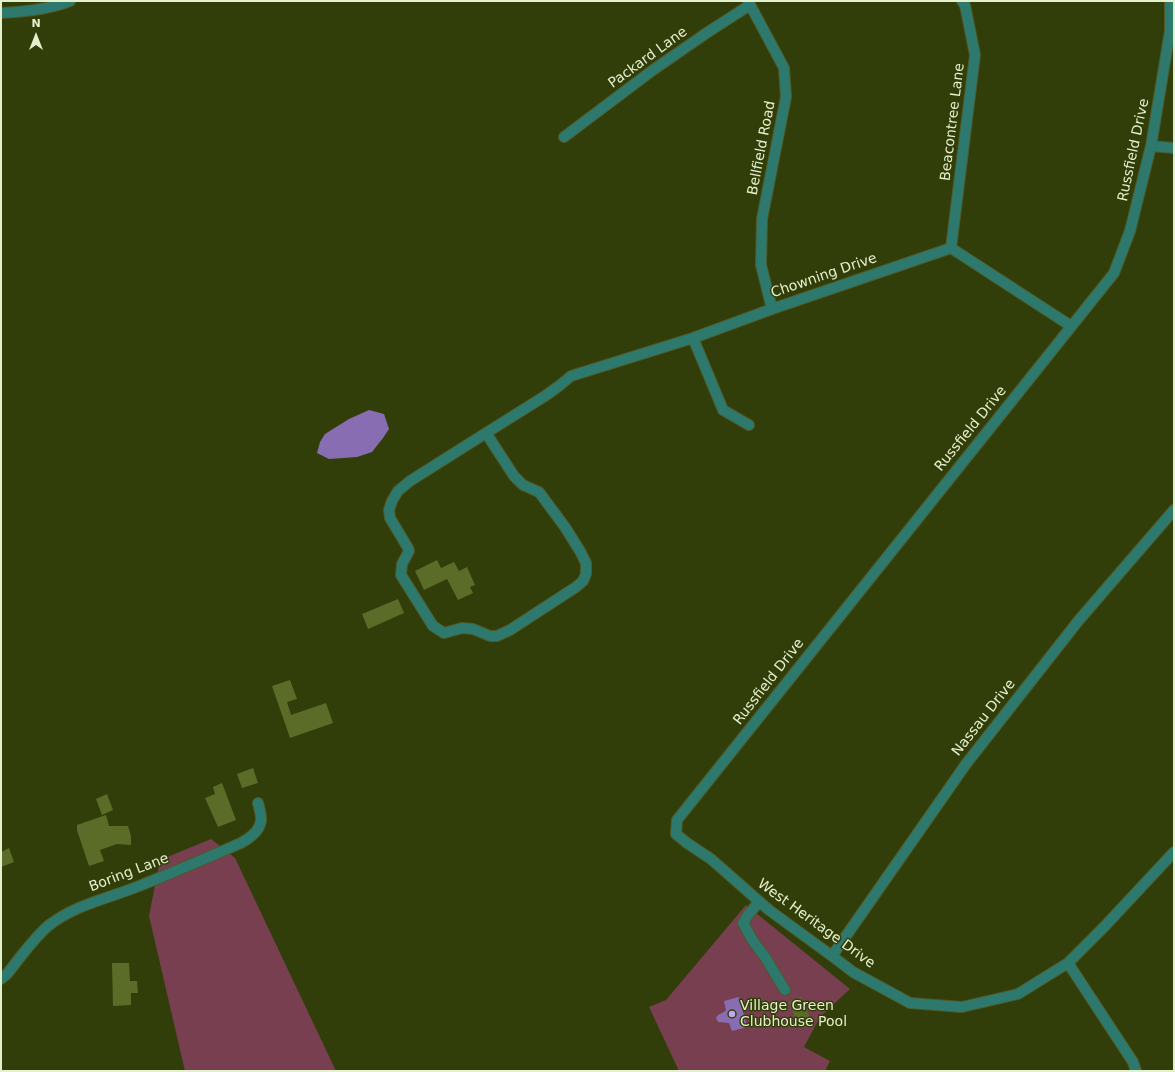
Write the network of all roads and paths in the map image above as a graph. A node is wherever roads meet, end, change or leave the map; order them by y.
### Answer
1 (70, 1) edge
2 (962, 1) edge
3 (1170, 1) edge
4 (749, 3) edge
5 (1, 13) edge
6 (564, 137) dead end
7 (1151, 146) junction
8 (1174, 148) edge
9 (951, 248) junction
10 (772, 309) junction
11 (1071, 326) junction
12 (693, 338) junction
13 (749, 425) dead end
14 (486, 433) junction
15 (1174, 510) edge
16 (258, 802) dead end
17 (677, 820) joint
18 (1174, 852) edge
19 (760, 902) junction
20 (832, 956) junction
21 (1068, 963) junction
22 (1, 979) edge
23 (784, 990) dead end
24 (1136, 1071) edge

1 - 5 street
2 - 9 street, Beacontree Lane
3 - 7 street, Russfield Drive
4 - 6 street, Packard Lane
4 - 10 street, Bellfield Road
7 - 8 street
7 - 11 street, Russfield Drive
9 - 10 street, Chowning Drive
9 - 11 street
10 - 12 street, Chowning Drive
11 - 17 street, Russfield Drive
12 - 13 street
12 - 14 street, Chowning Drive
14 - 14 street
15 - 20 street, Nassau Drive
16 - 22 street, Boring Lane
17 - 19 street, West Heritage Drive
18 - 21 street, West Heritage Drive
19 - 20 street, West Heritage Drive
19 - 23 street
20 - 21 street, West Heritage Drive
21 - 24 street

